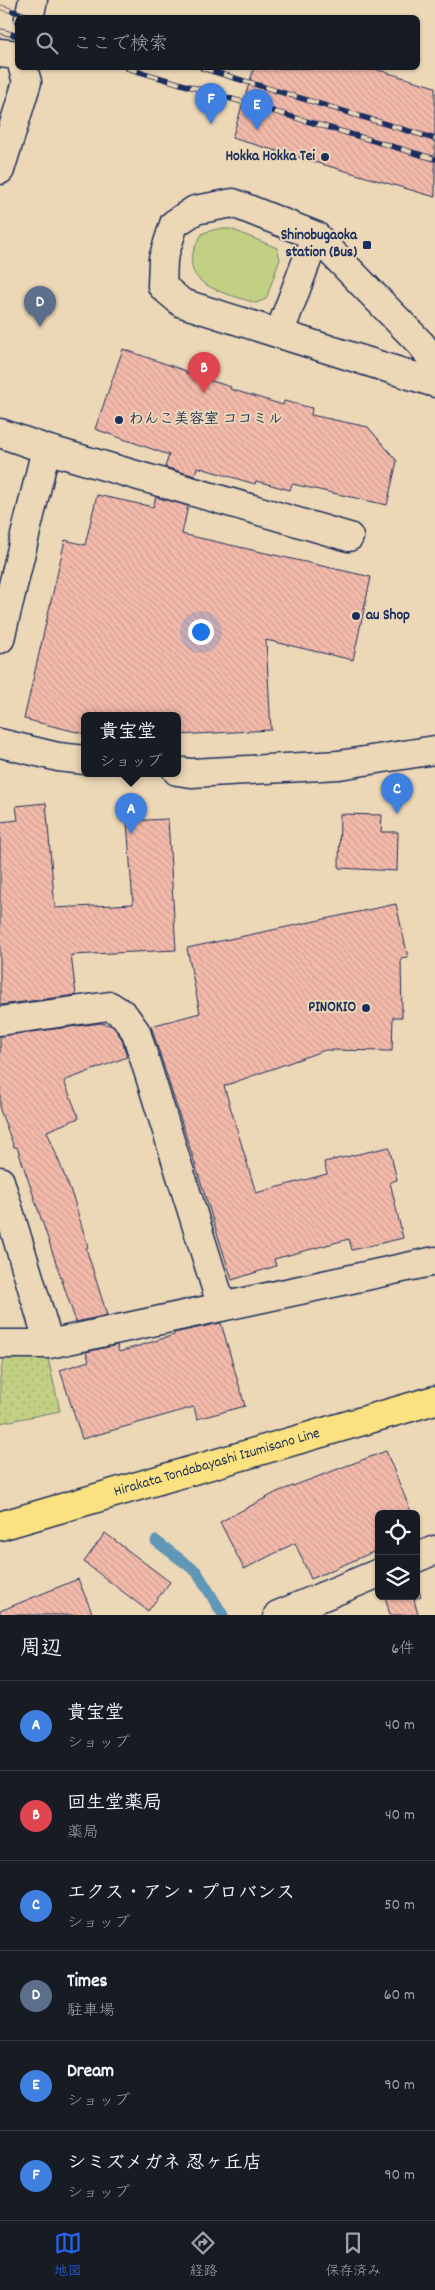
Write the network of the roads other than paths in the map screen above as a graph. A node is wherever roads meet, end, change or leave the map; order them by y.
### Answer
1 (33, 0) edge
2 (30, 15) edge
3 (0, 52) edge
4 (15, 55) edge
5 (23, 70) edge
6 (0, 170) edge
7 (316, 236) junction
8 (279, 334) junction
9 (435, 363) edge
10 (435, 383) edge
11 (0, 433) edge
12 (46, 449) junction
13 (349, 537) dead end
14 (0, 639) edge
15 (0, 742) edge
16 (435, 750) edge
17 (81, 760) edge
18 (181, 772) edge
19 (0, 1021) edge
20 (0, 1180) edge
21 (435, 1261) edge
22 (222, 1307) junction
23 (0, 1344) edge
24 (49, 1344) junction
25 (435, 1400) edge
26 (0, 1526) edge
27 (435, 1550) edge
28 (420, 1556) edge
29 (375, 1575) edge
30 (278, 1615) edge

1 - 2 street
3 - 4 street
5 - 6 street
7 - 8 street
7 - 8 street
7 - 9 street
8 - 10 street
11 - 12 street
12 - 13 street
12 - 14 street
15 - 17 street
16 - 18 street
19 - 22 street
20 - 24 street
21 - 22 street
22 - 24 street
23 - 24 street
25 - 26 main road, Hirakata Tondabayashi Izumisano Line
27 - 28 street
29 - 30 street

